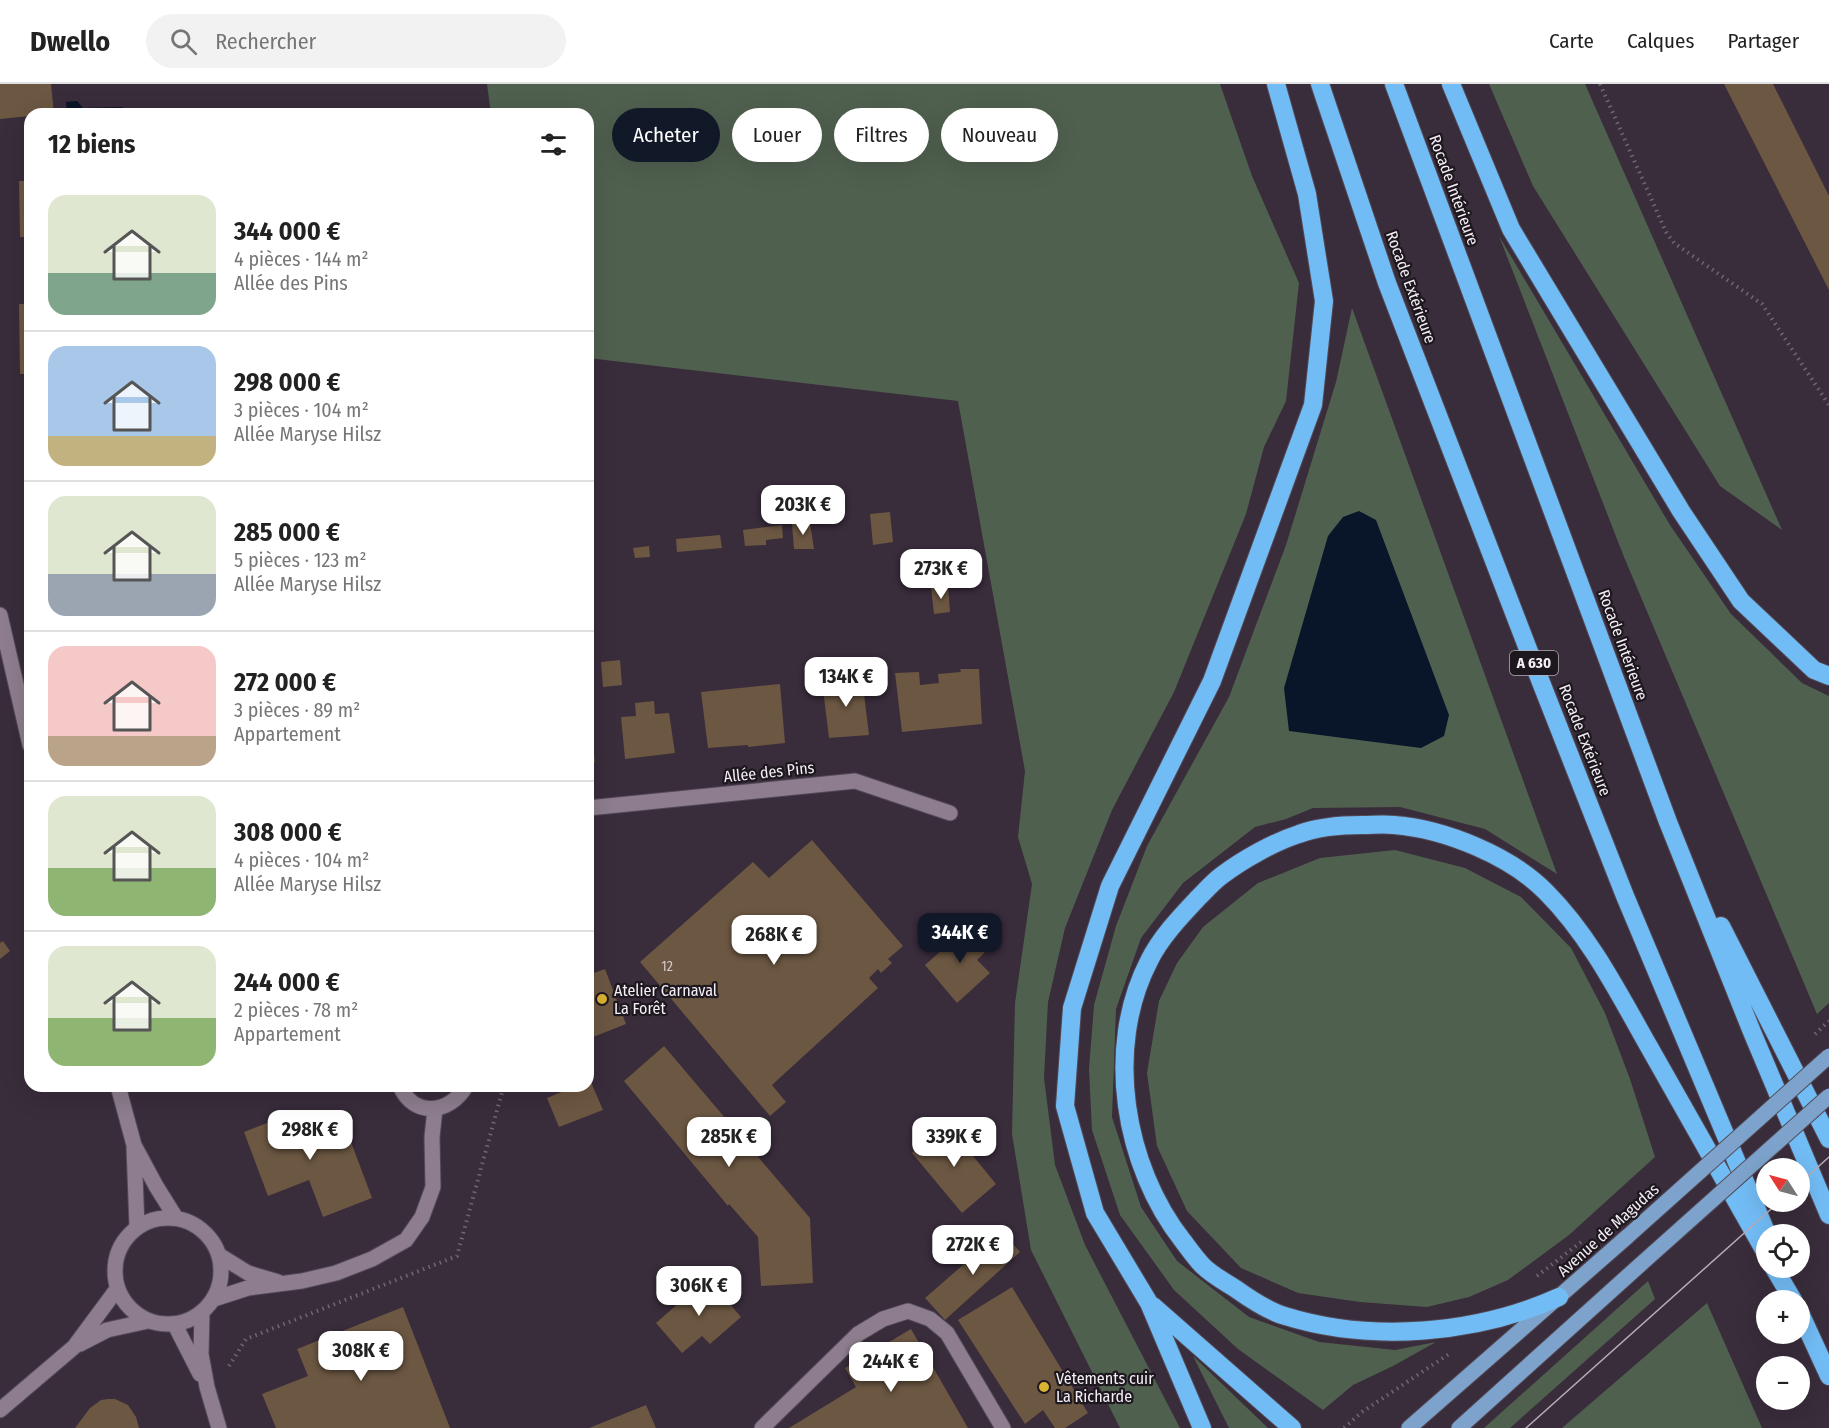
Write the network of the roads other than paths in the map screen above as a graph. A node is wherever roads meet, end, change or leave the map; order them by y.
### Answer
1 (1276, 84) edge
2 (1320, 84) edge
3 (1394, 84) edge
4 (1452, 84) edge
5 (0, 615) edge
6 (1829, 676) edge
7 (24, 719) edge
8 (594, 807) edge
9 (950, 813) dead end
10 (1668, 822) junction
11 (1829, 1056) edge
12 (120, 1092) edge
13 (404, 1092) edge
14 (462, 1092) edge
15 (1829, 1095) edge
16 (435, 1109) junction
17 (1829, 1139) edge
18 (134, 1145) junction
19 (1829, 1215) edge
20 (176, 1218) junction
21 (1762, 1224) edge
22 (137, 1227) junction
23 (1756, 1236) edge
24 (219, 1255) junction
25 (281, 1283) junction
26 (117, 1289) junction
27 (1559, 1297) junction
28 (214, 1299) junction
29 (1149, 1303) junction
30 (202, 1313) junction
31 (148, 1321) junction
32 (176, 1324) junction
33 (1810, 1335) edge
34 (74, 1347) junction
35 (1829, 1376) edge
36 (207, 1387) junction
37 (0, 1410) edge
38 (219, 1428) edge
39 (762, 1428) edge
40 (1003, 1428) edge
41 (1202, 1428) edge
42 (1292, 1428) edge
43 (1409, 1428) edge
44 (1459, 1428) edge

1 - 29 highway
2 - 21 highway, Rocade Extérieure / A 630
3 - 10 highway, Rocade Intérieure
4 - 6 highway
5 - 7 street
8 - 9 street, Allée des Pins
10 - 17 highway
10 - 19 highway, Rocade Intérieure
11 - 27 main road, Avenue de Magudas, bridge
12 - 18 street
13 - 16 street
14 - 16 street
15 - 44 main road, bridge
16 - 25 street
18 - 20 street
18 - 22 street
20 - 22 street
20 - 24 street
22 - 26 street
23 - 27 highway
24 - 25 street
24 - 28 street
25 - 28 street
26 - 31 street
26 - 34 street
27 - 43 main road, Avenue de Magudas
28 - 30 street
29 - 41 highway
29 - 42 highway
30 - 32 street
30 - 36 street
31 - 32 street
31 - 34 street
32 - 36 street
33 - 35 highway
34 - 37 street
36 - 38 street
39 - 40 street

